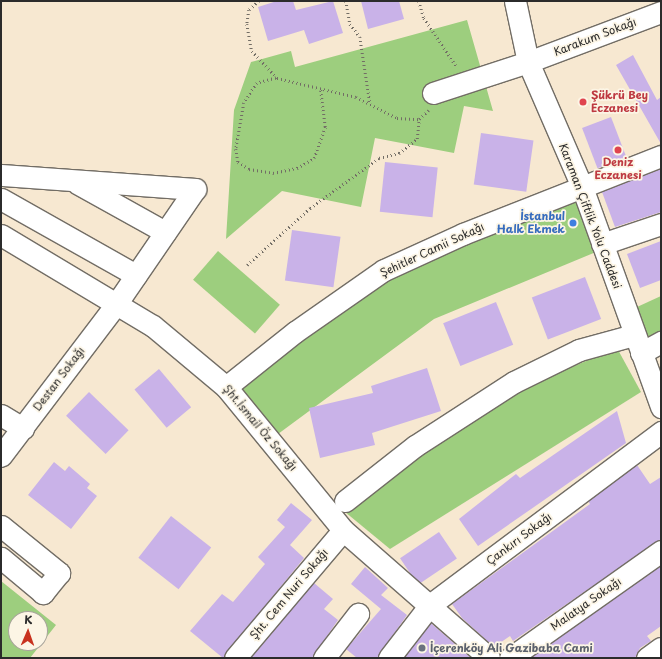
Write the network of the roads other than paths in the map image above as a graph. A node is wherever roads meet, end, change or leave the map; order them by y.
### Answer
1 (515, 1) edge
2 (661, 12) edge
3 (528, 62) junction
4 (433, 93) road end
5 (661, 156) edge
6 (1, 175) edge
7 (71, 180) junction
8 (582, 187) junction
9 (1, 199) edge
10 (661, 224) edge
11 (165, 232) junction
12 (1, 235) edge
13 (602, 244) junction
14 (136, 274) junction
15 (117, 302) junction
16 (661, 342) edge
17 (637, 344) junction
18 (226, 387) junction
19 (661, 407) edge
20 (1, 415) edge
21 (23, 428) junction
22 (661, 432) edge
23 (1, 456) edge
24 (345, 502) dead end
25 (1, 526) edge
26 (343, 530) junction
27 (661, 551) edge
28 (1, 558) edge
29 (430, 605) junction
30 (358, 614) dead end
31 (661, 648) edge
32 (235, 658) edge
33 (324, 658) edge
34 (389, 658) edge
35 (489, 658) edge
36 (510, 658) edge
37 (647, 658) edge

1 - 3 street, Karaman Çiftlik Yolu Caddesi
2 - 3 street, Karakum Sokağı
3 - 4 street, Karakum Sokağı
3 - 8 street, Karaman Çiftlik Yolu Caddesi
5 - 8 street, Şehitler Camii Sokağı
6 - 7 street
7 - 11 street
7 - 11 street, Destan Sokağı
8 - 13 street, Karaman Çiftlik Yolu Caddesi
8 - 18 street, Şehitler Camii Sokağı
9 - 14 street
10 - 13 street
11 - 14 street, Destan Sokağı
12 - 15 street, Şht.İsmail Öz Sokağı
13 - 17 street, Karaman Çiftlik Yolu Caddesi
14 - 15 street, Destan Sokağı
15 - 18 street, Şht.İsmail Öz Sokağı
15 - 21 street, Destan Sokağı
16 - 17 street
17 - 19 street, Karaman Çiftlik Yolu Caddesi
17 - 24 street
18 - 26 street, Şht.İsmail Öz Sokağı
20 - 21 street
21 - 23 street, Destan Sokağı
22 - 29 street, Çankırı Sokağı
25 - 28 street
26 - 29 street, Şht.İsmail Öz Sokağı
26 - 32 street, Şht. Cem Nuri Sokağı
27 - 36 street, Malatya Sokağı
29 - 34 street, Çankırı Sokağı
29 - 35 street, Şht.İsmail Öz Sokağı
30 - 33 street
31 - 37 street

